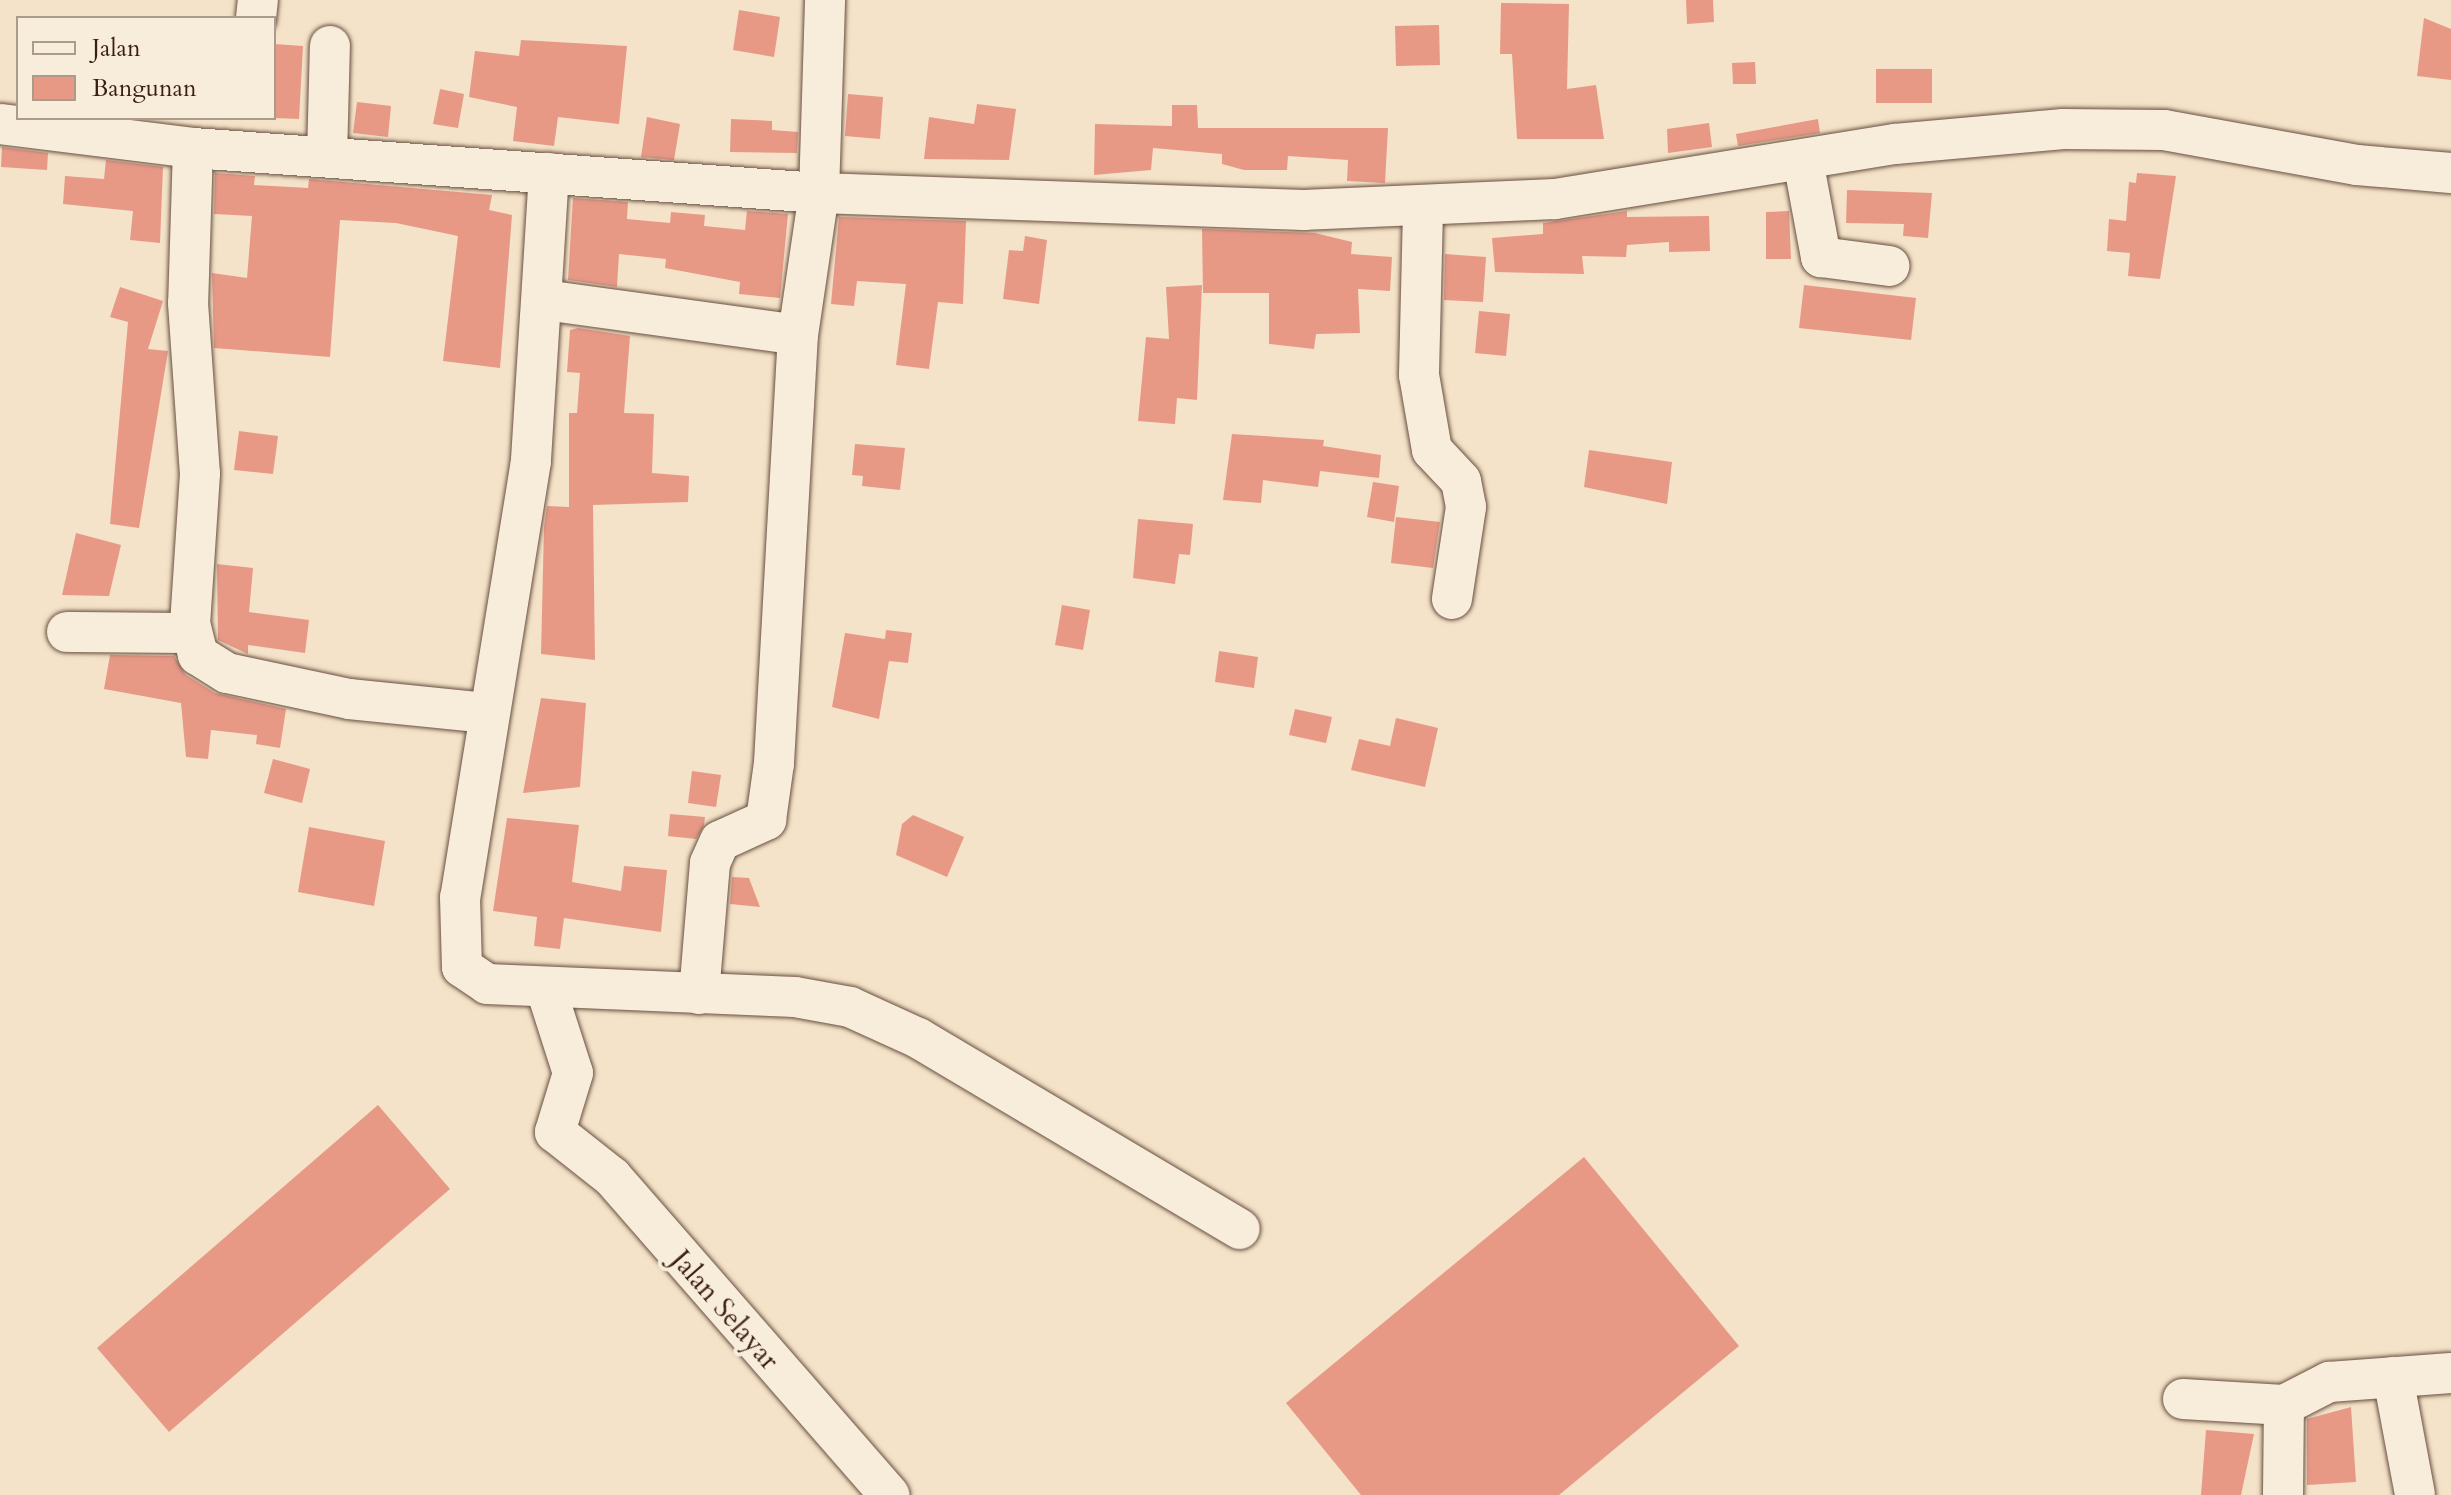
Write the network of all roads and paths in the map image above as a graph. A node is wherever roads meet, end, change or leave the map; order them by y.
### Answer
1 (825, 0) edge
2 (330, 46) dead end
3 (0, 124) edge
4 (246, 134) edge
5 (193, 148) junction
6 (327, 157) junction
7 (1803, 160) junction
8 (549, 173) junction
9 (2451, 173) edge
10 (819, 193) junction
11 (1423, 210) junction
12 (1889, 266) dead end
13 (544, 300) junction
14 (798, 335) junction
15 (1452, 599) dead end
16 (67, 632) dead end
17 (192, 633) junction
18 (488, 713) junction
19 (546, 989) junction
20 (699, 994) junction
21 (1240, 1229) dead end
22 (2451, 1373) edge
23 (2393, 1377) junction
24 (2183, 1399) dead end
25 (2284, 1405) junction
26 (889, 1495) edge
27 (2283, 1495) edge
28 (2415, 1495) edge

1 - 10 street
2 - 6 street
3 - 5 street
4 - 5 street
4 - 6 street
5 - 17 street
6 - 8 street
7 - 9 street
7 - 11 street
7 - 12 street
8 - 10 street
8 - 13 street
10 - 11 street
10 - 14 street
11 - 15 street
13 - 14 street
13 - 18 street
14 - 20 street
16 - 17 street
17 - 18 street
18 - 19 street
19 - 20 street
19 - 26 street, Jalan Selayar
20 - 21 street
22 - 23 street
23 - 25 street
23 - 28 street
24 - 25 street
25 - 27 street

